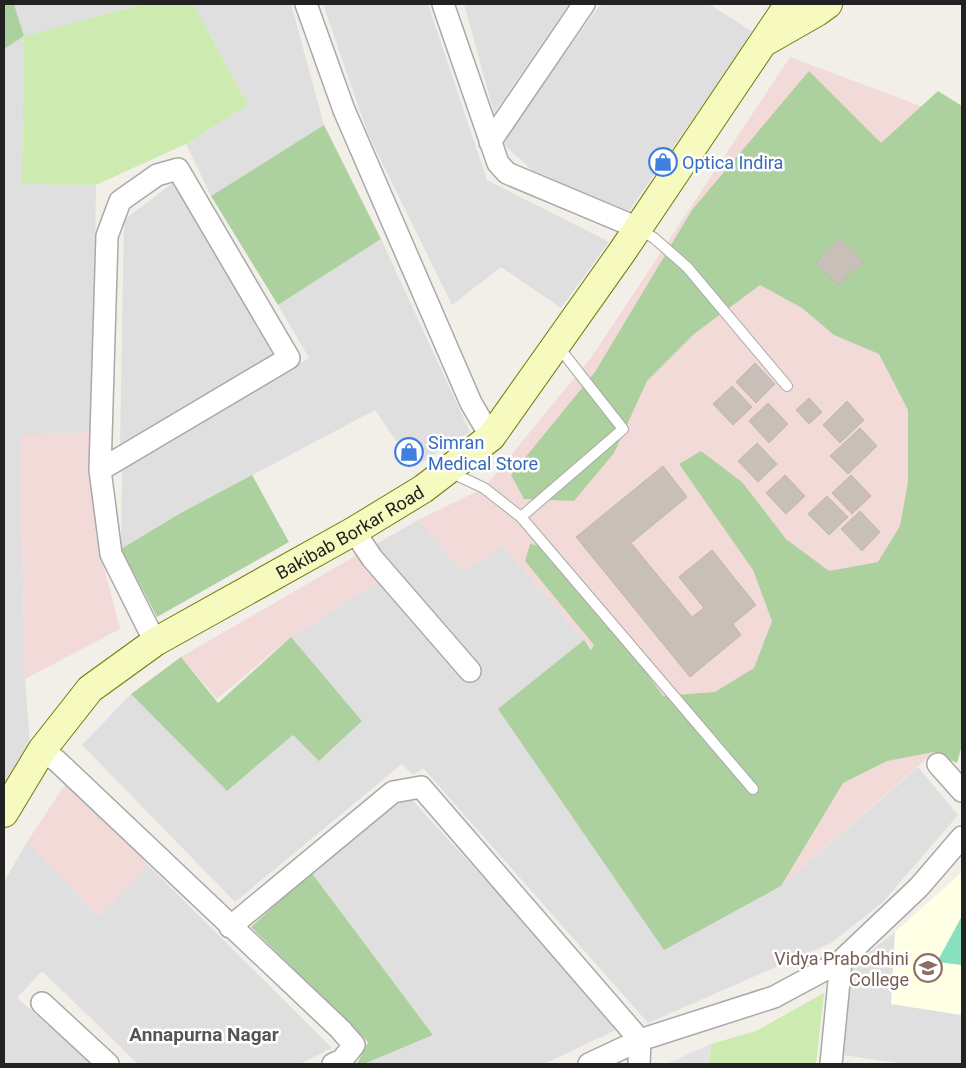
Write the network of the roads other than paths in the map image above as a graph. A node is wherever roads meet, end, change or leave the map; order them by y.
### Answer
1 (306, 4) edge
2 (444, 4) edge
3 (584, 4) edge
4 (789, 4) edge
5 (828, 4) edge
6 (764, 42) junction
7 (490, 142) junction
8 (638, 228) junction
9 (557, 344) junction
10 (787, 386) dead end
11 (491, 437) junction
12 (100, 470) junction
13 (447, 470) junction
14 (521, 517) junction
15 (354, 531) junction
16 (155, 642) junction
17 (470, 671) dead end
18 (42, 750) junction
19 (938, 764) dead end
20 (753, 789) dead end
21 (962, 791) edge
22 (4, 812) edge
23 (962, 837) edge
24 (230, 928) junction
25 (841, 961) junction
26 (42, 1003) dead end
27 (640, 1040) junction
28 (108, 1064) edge
29 (333, 1064) edge
30 (589, 1064) edge
31 (639, 1064) edge
32 (831, 1064) edge

1 - 11 street
2 - 7 street
3 - 7 street
4 - 6 street
5 - 6 street, Bakibab Borkar Road
6 - 8 street, Bakibab Borkar Road
7 - 8 street
8 - 9 street, Bakibab Borkar Road
8 - 10 lane
9 - 11 street, Bakibab Borkar Road
9 - 14 lane
11 - 13 street, Bakibab Borkar Road
12 - 12 street
12 - 16 street
13 - 14 lane
13 - 15 street, Bakibab Borkar Road
14 - 20 lane
15 - 16 street, Bakibab Borkar Road
15 - 17 street
16 - 18 street, Bakibab Borkar Road
18 - 22 street, Bakibab Borkar Road
18 - 24 street
19 - 21 street
23 - 25 street
24 - 27 street
24 - 29 street
25 - 27 street
25 - 32 street
26 - 28 street
27 - 30 street
27 - 31 street

